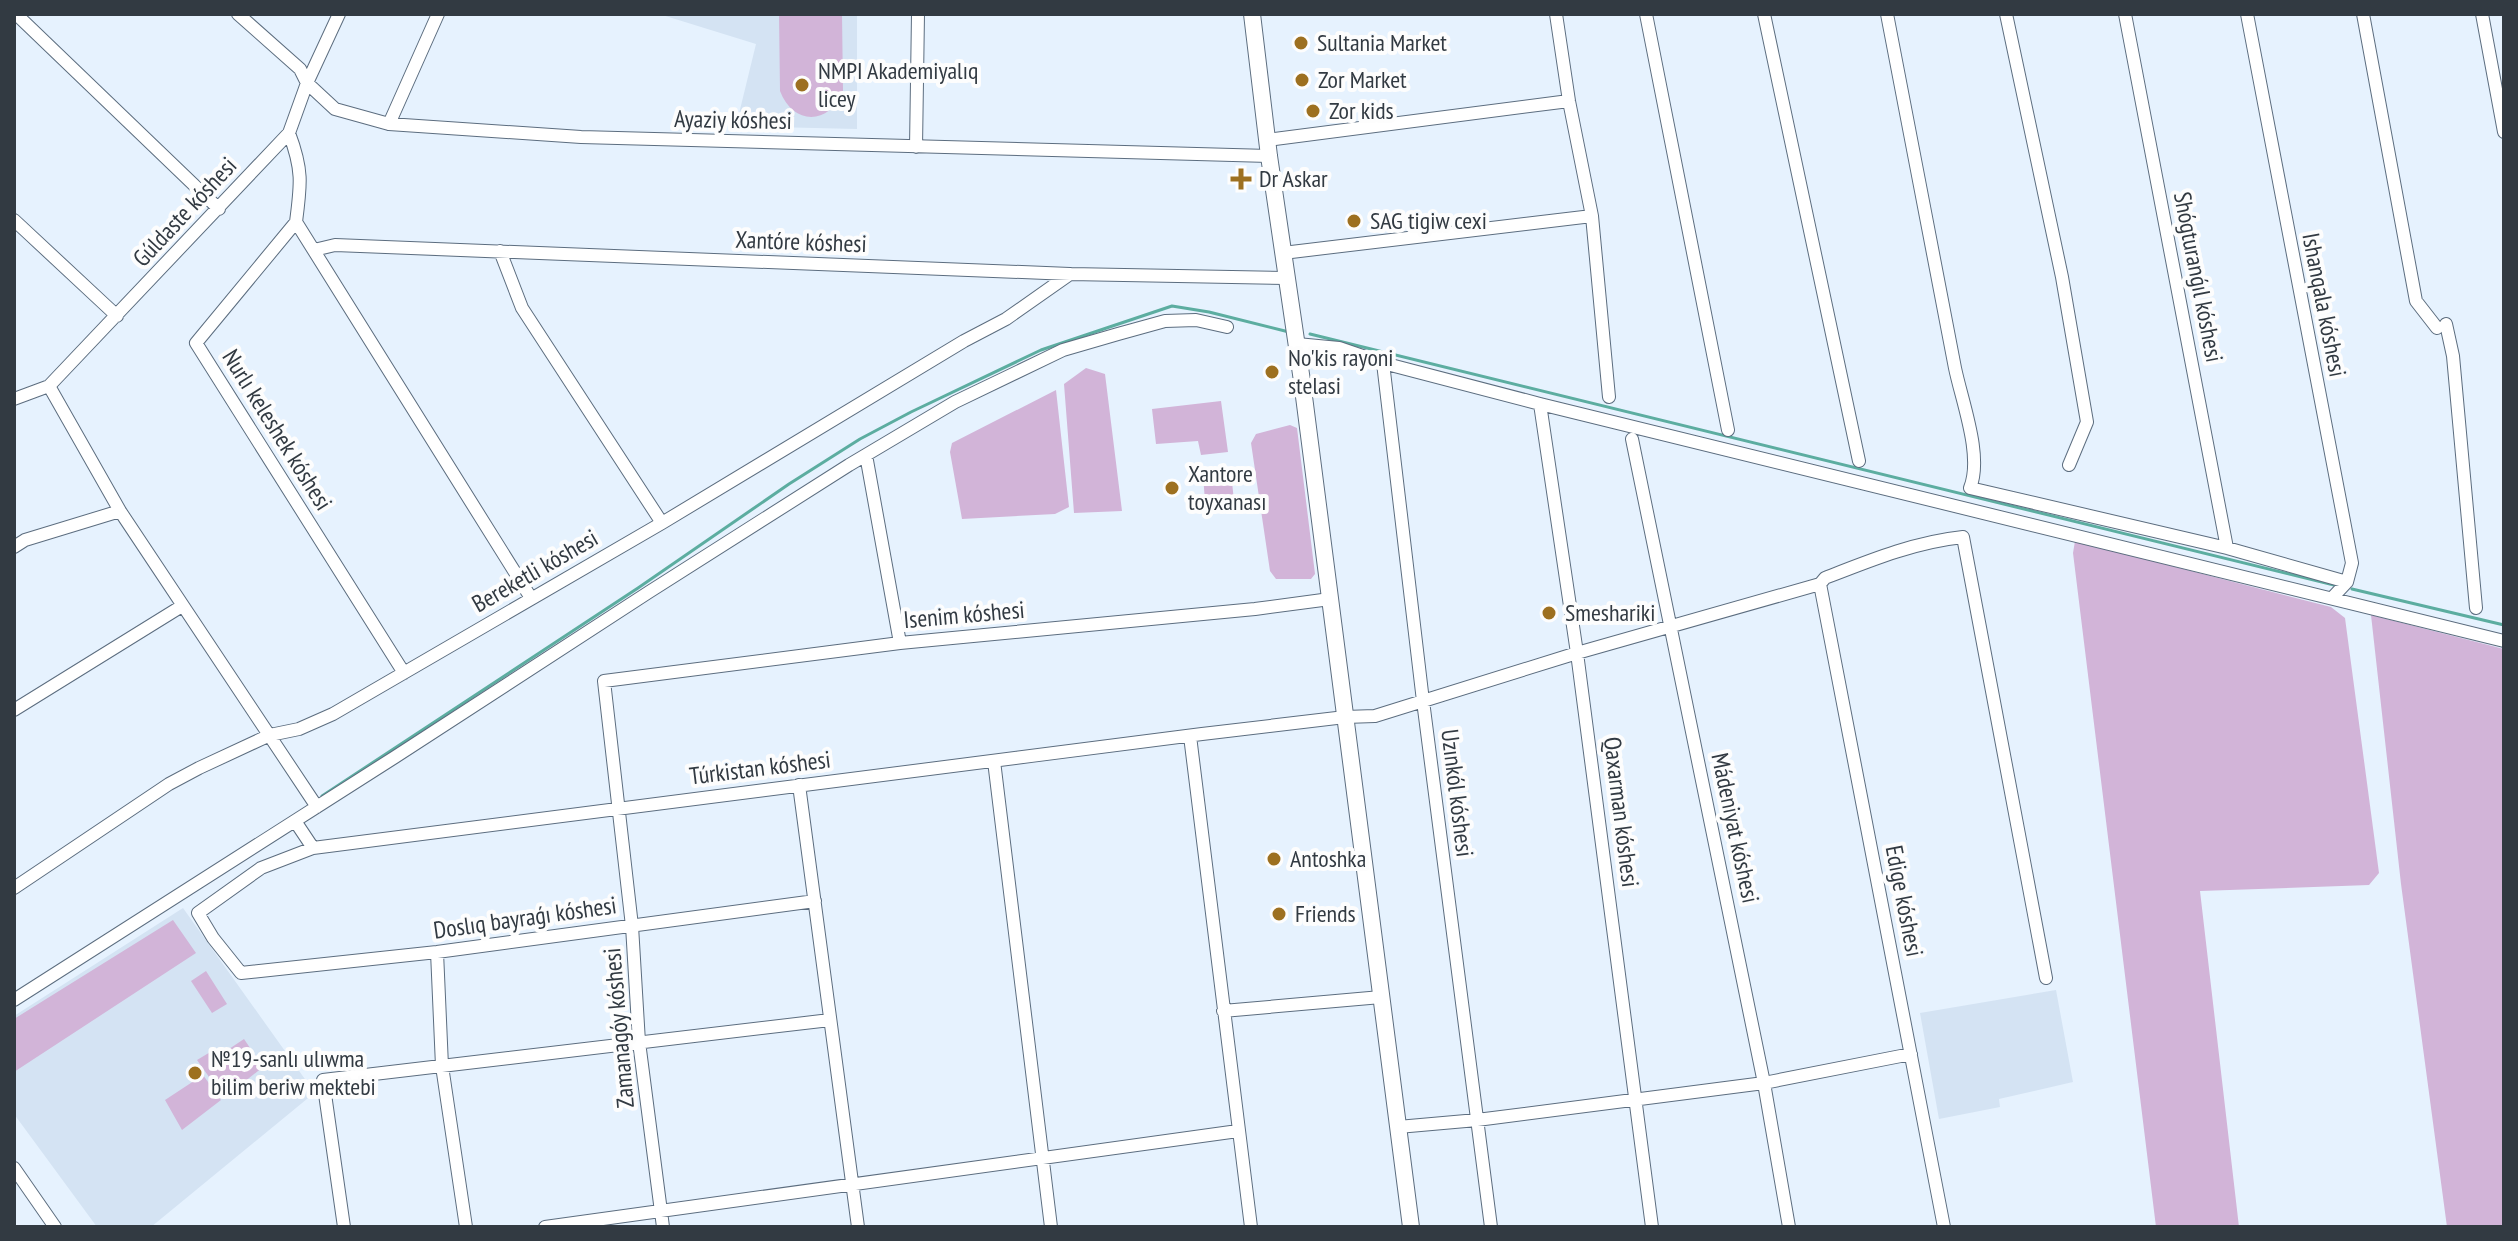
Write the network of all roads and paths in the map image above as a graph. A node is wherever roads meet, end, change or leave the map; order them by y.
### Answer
1 (16, 14) edge
2 (238, 14) edge
3 (339, 14) edge
4 (438, 14) edge
5 (918, 14) edge
6 (1252, 14) edge
7 (1556, 14) edge
8 (1646, 14) edge
9 (1764, 14) edge
10 (1887, 14) edge
11 (2006, 14) edge
12 (2125, 14) edge
13 (2247, 14) edge
14 (2363, 14) edge
15 (2482, 14) edge
16 (307, 83) junction
17 (1569, 101) junction
18 (389, 124) junction
19 (2504, 132) edge
20 (289, 133) junction
21 (916, 147) junction
22 (1268, 148) junction
23 (219, 209) junction
24 (1592, 216) junction
25 (14, 220) edge
26 (296, 222) junction
27 (314, 250) junction
28 (500, 251) junction
29 (1283, 253) junction
30 (1070, 274) junction
31 (1287, 278) junction
32 (117, 316) junction
33 (1227, 327) dead end
34 (1297, 344) junction
35 (1383, 363) junction
36 (49, 386) junction
37 (1609, 397) dead end
38 (14, 399) edge
39 (1540, 404) junction
40 (1728, 430) dead end
41 (1632, 439) dead end
42 (866, 455) junction
43 (1859, 461) dead end
44 (2069, 465) dead end
45 (120, 511) junction
46 (662, 523) junction
47 (14, 547) edge
48 (2227, 548) junction
49 (2347, 582) junction
50 (1820, 584) junction
51 (531, 598) junction
52 (2332, 598) junction
53 (1330, 599) junction
54 (182, 606) junction
55 (2476, 608) dead end
56 (1671, 627) junction
57 (2504, 641) edge
58 (900, 643) junction
59 (1577, 653) junction
60 (404, 673) junction
61 (604, 681) joint
62 (1423, 701) junction
63 (14, 710) edge
64 (1345, 717) junction
65 (270, 735) junction
66 (1190, 736) junction
67 (994, 761) junction
68 (799, 785) junction
69 (317, 807) junction
70 (618, 808) junction
71 (295, 821) junction
72 (313, 848) junction
73 (14, 888) edge
74 (815, 901) junction
75 (632, 926) junction
76 (437, 952) junction
77 (241, 973) joint
78 (2046, 978) dead end
79 (1381, 997) junction
80 (14, 1000) edge
81 (1223, 1011) junction
82 (830, 1020) junction
83 (639, 1042) junction
84 (1911, 1054) junction
85 (442, 1066) junction
86 (1764, 1083) junction
87 (1636, 1098) junction
88 (1477, 1120) junction
89 (1398, 1127) junction
90 (1238, 1131) junction
91 (1043, 1158) junction
92 (14, 1168) edge
93 (852, 1185) junction
94 (661, 1211) junction
95 (55, 1227) edge
96 (344, 1227) edge
97 (466, 1227) edge
98 (545, 1227) edge
99 (663, 1227) edge
100 (858, 1227) edge
101 (1051, 1227) edge
102 (1251, 1227) edge
103 (1411, 1227) edge
104 (1491, 1227) edge
105 (1652, 1227) edge
106 (1789, 1227) edge
107 (1944, 1227) edge

1 - 23 street
2 - 16 street, Ayaziy kóshesi
3 - 16 street, Gúldaste kóshesi
4 - 18 street
5 - 21 street
6 - 22 main road
7 - 17 street
8 - 40 street
9 - 43 street
10 - 48 street
11 - 44 street
12 - 48 street, Shógturanǵıl kóshesi
13 - 49 street, Ishanqala kóshesi
14 - 55 street
15 - 19 street
16 - 18 street, Ayaziy kóshesi
16 - 20 street, Gúldaste kóshesi
17 - 22 street, Ayaziy kóshesi
17 - 24 street
18 - 21 street, Ayaziy kóshesi
20 - 23 street, Gúldaste kóshesi
20 - 26 street
21 - 22 street, Ayaziy kóshesi
22 - 29 main road
23 - 32 street, Gúldaste kóshesi
24 - 29 street
24 - 37 street
25 - 32 street
26 - 27 street
26 - 60 street, Nurlı keleshek kóshesi
27 - 28 street, Xantóre kóshesi
27 - 51 street
28 - 30 street, Xantóre kóshesi
28 - 46 street
29 - 31 main road
30 - 31 street, Xantóre kóshesi
30 - 46 street, Bereketli kóshesi
31 - 34 main road
32 - 36 street, Gúldaste kóshesi
33 - 42 street
34 - 35 street
34 - 53 main road
35 - 39 street
35 - 62 street, Uzınkól kóshesi
36 - 38 street, Gúldaste kóshesi
36 - 45 street
39 - 52 street
39 - 59 street, Qaxarman kóshesi
41 - 56 street, Mádeniyat kóshesi
42 - 58 street
42 - 69 street
45 - 47 street
45 - 54 street
46 - 51 street, Bereketli kóshesi
48 - 49 street
49 - 52 street
50 - 56 street, Túrkistan kóshesi
50 - 78 street, Túrkistan kóshesi
50 - 84 street, Edige kóshesi
51 - 60 street, Bereketli kóshesi
52 - 57 street
53 - 58 street, Isenim kóshesi
53 - 64 main road
54 - 63 street
54 - 65 street
56 - 59 street, Túrkistan kóshesi
56 - 86 street, Mádeniyat kóshesi
58 - 61 street, Isenim kóshesi
59 - 62 street, Túrkistan kóshesi
59 - 87 street, Qaxarman kóshesi
60 - 65 street, Bereketli kóshesi
61 - 70 street, Zamanagóy kóshesi
62 - 64 street, Túrkistan kóshesi
62 - 88 street, Uzınkól kóshesi
64 - 66 street, Túrkistan kóshesi
64 - 79 main road
65 - 69 street
65 - 73 street, Bereketli kóshesi
66 - 67 street, Túrkistan kóshesi
66 - 81 street
67 - 68 street, Túrkistan kóshesi
67 - 91 street
68 - 70 street, Túrkistan kóshesi
68 - 74 street
69 - 71 street
70 - 72 street, Túrkistan kóshesi
70 - 75 street, Zamanagóy kóshesi
71 - 72 street
71 - 80 street
72 - 77 street, Túrkistan kóshesi
74 - 75 street, Doslıq bayraǵı kóshesi
74 - 82 street
75 - 76 street, Doslıq bayraǵı kóshesi
75 - 83 street, Zamanagóy kóshesi
76 - 77 street, Doslıq bayraǵı kóshesi
76 - 85 street
79 - 81 street
79 - 89 main road
81 - 90 street
82 - 83 street
82 - 93 street
83 - 85 street
83 - 94 street, Zamanagóy kóshesi
84 - 86 street
84 - 107 street, Edige kóshesi
85 - 96 street
85 - 97 street
86 - 87 street
86 - 106 street, Mádeniyat kóshesi
87 - 88 street
87 - 105 street, Qaxarman kóshesi
88 - 89 street
88 - 104 street, Uzınkól kóshesi
89 - 103 main road
90 - 91 street
90 - 102 street
91 - 93 street
91 - 101 street
92 - 95 street
93 - 94 street
93 - 100 street
94 - 98 street
94 - 99 street, Zamanagóy kóshesi

